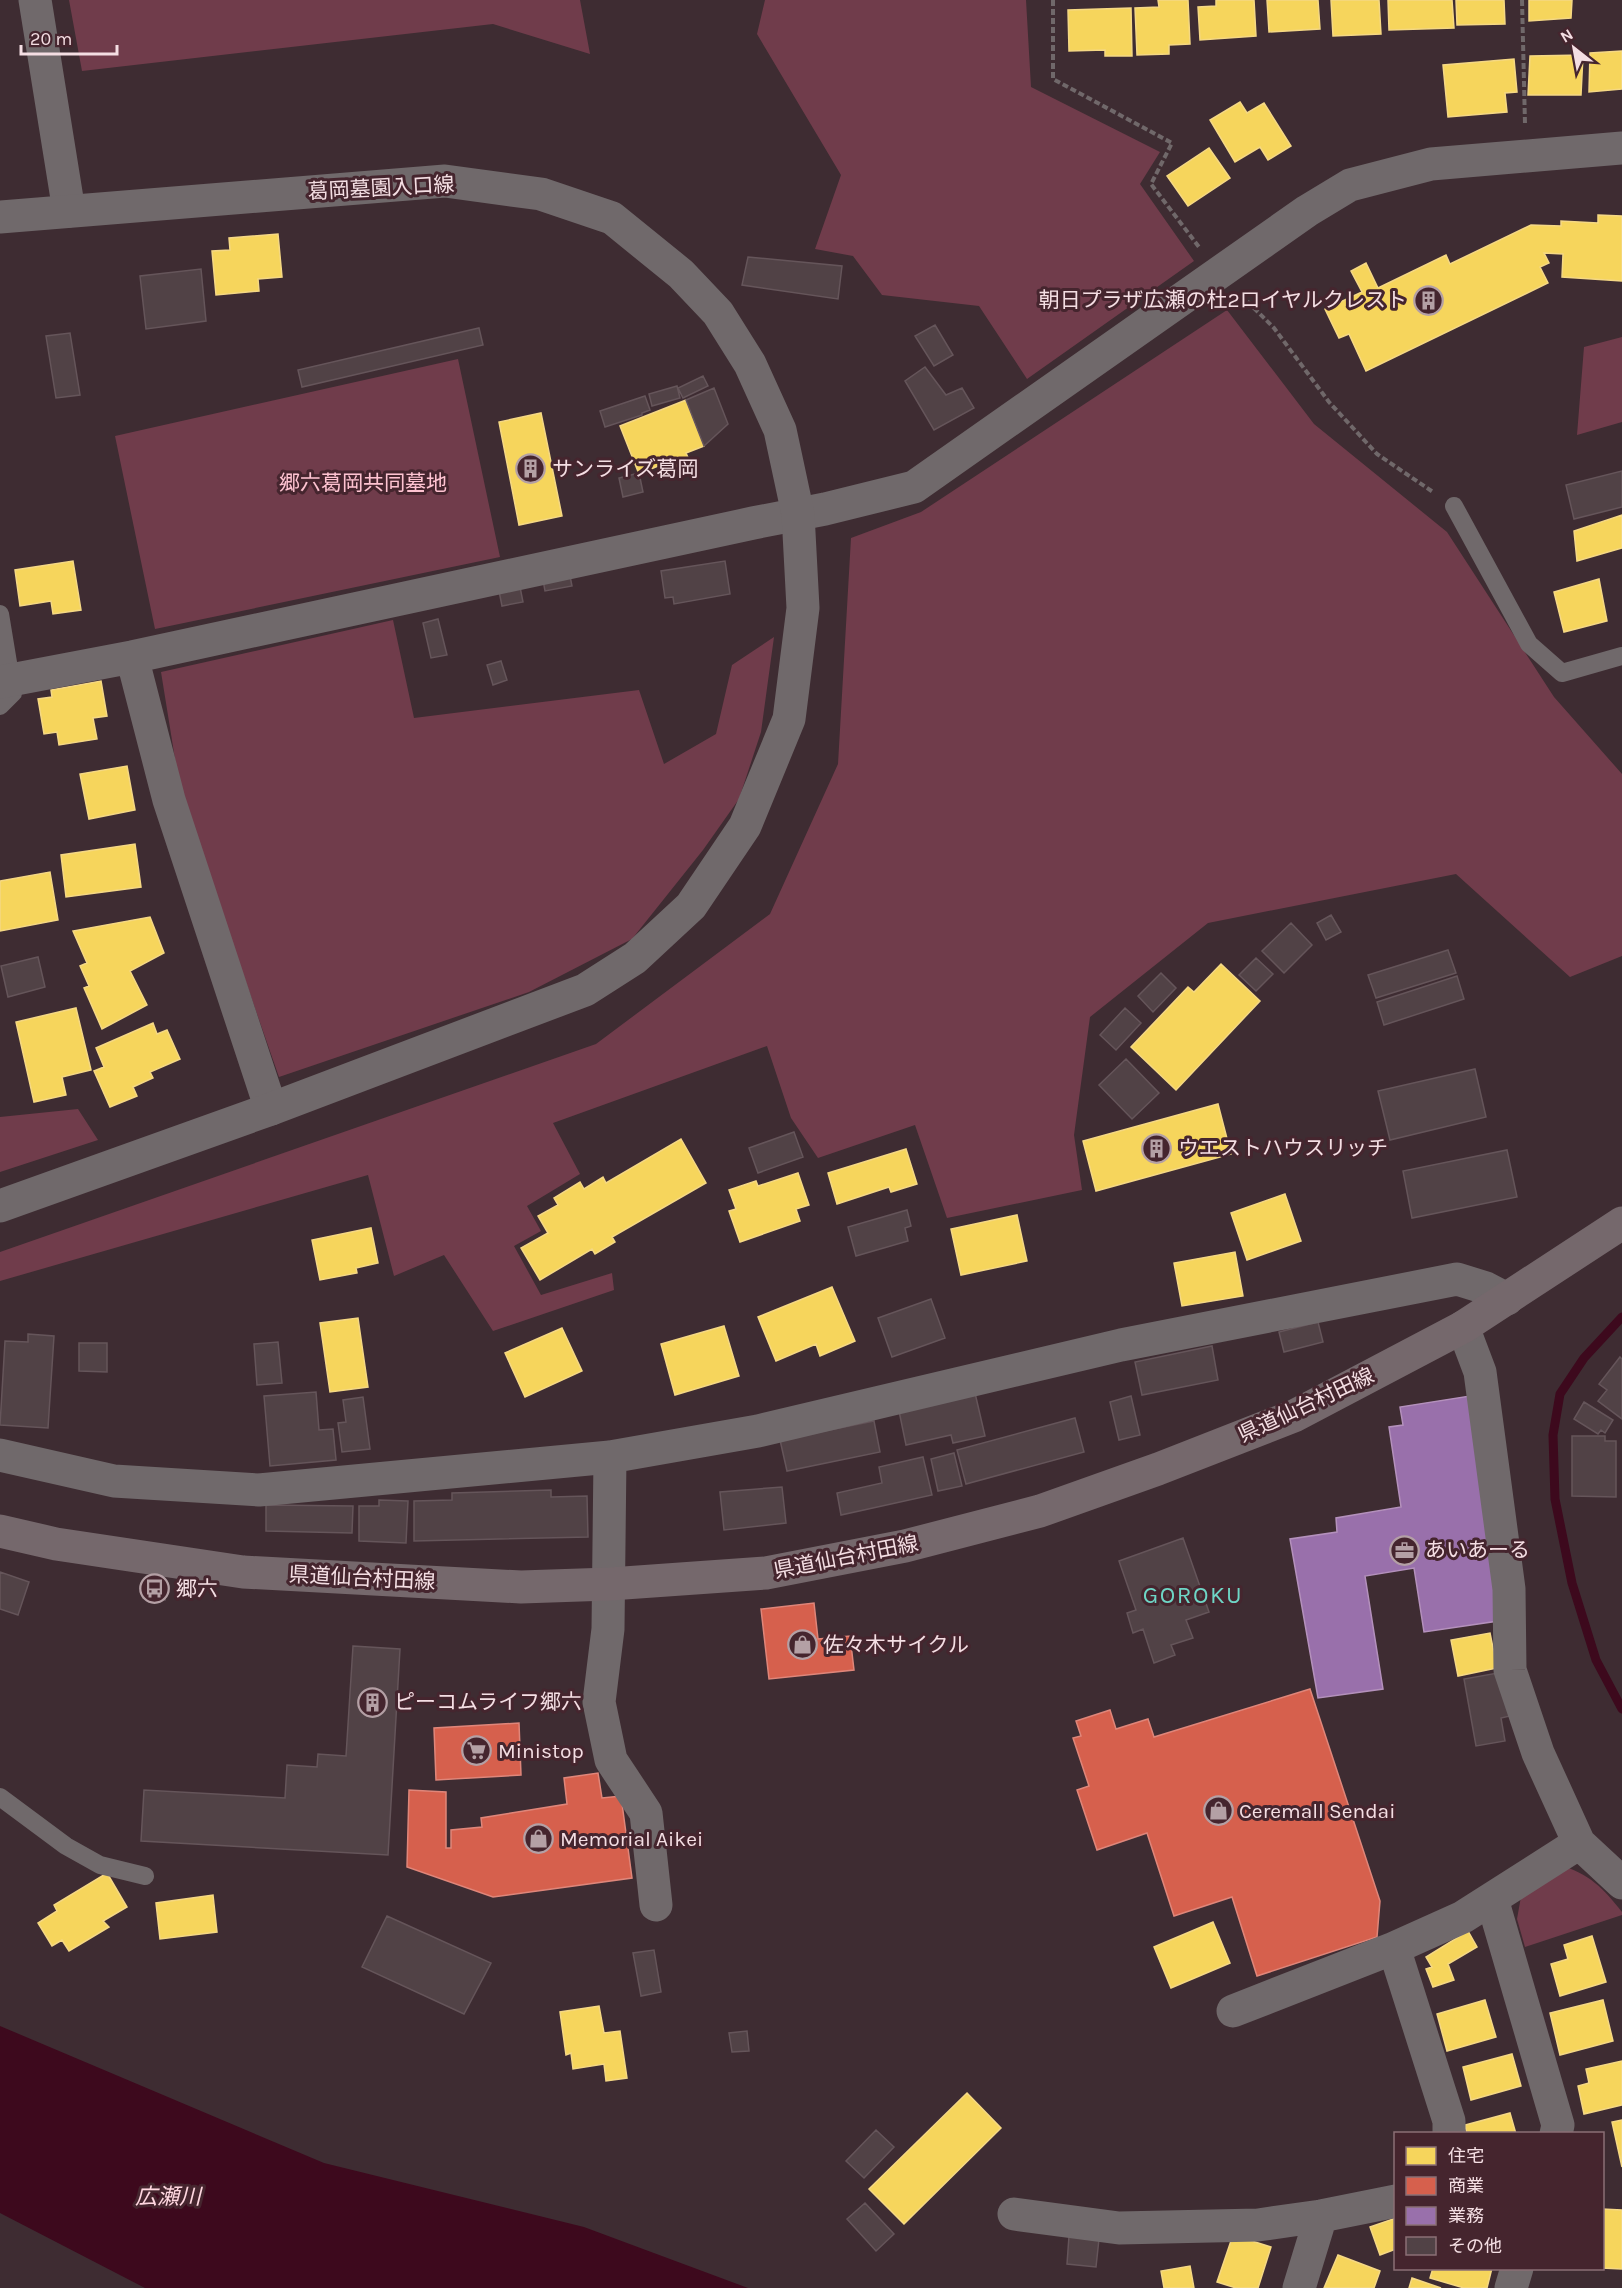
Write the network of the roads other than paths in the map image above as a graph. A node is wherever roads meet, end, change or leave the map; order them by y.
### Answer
1 (35, 0) edge
2 (1622, 148) edge
3 (69, 211) junction
4 (0, 217) edge
5 (1454, 506) road end
6 (798, 514) junction
7 (0, 614) edge
8 (132, 657) junction
9 (1622, 657) edge
10 (4, 689) edge
11 (271, 1109) junction
12 (0, 1206) edge
13 (1622, 1223) edge
14 (1507, 1299) junction
15 (1463, 1328) junction
16 (0, 1455) edge
17 (610, 1457) junction
18 (0, 1531) edge
19 (610, 1584) junction
20 (0, 1797) edge
21 (1579, 1844) junction
22 (146, 1876) dead end
23 (1622, 1883) edge
24 (1492, 1899) junction
25 (656, 1905) dead end
26 (1394, 1948) junction
27 (1233, 2011) dead end
28 (1449, 2132) edge
29 (1556, 2132) edge
30 (1394, 2201) edge
31 (1014, 2214) dead end
32 (1322, 2216) junction
33 (1516, 2270) edge
34 (1299, 2288) edge
35 (1511, 2288) edge

1 - 3 street
2 - 6 street
3 - 4 street, 葛岡墓園入口線
3 - 6 street, 葛岡墓園入口線
5 - 9 lane
6 - 8 street
6 - 11 street, 葛岡墓園入口線
7 - 10 lane
8 - 10 street
8 - 11 street
11 - 12 street, 葛岡墓園入口線
13 - 14 main road, 県道仙台村田線
14 - 15 main road, 県道仙台村田線
14 - 17 street
15 - 19 main road, 県道仙台村田線
15 - 21 street
16 - 17 street
17 - 19 street
18 - 19 main road, 県道仙台村田線
19 - 25 street
20 - 22 lane
21 - 23 street
21 - 24 street
24 - 26 street
24 - 29 street
26 - 27 street
26 - 28 street
30 - 32 street
31 - 32 street
32 - 34 street
33 - 35 street

